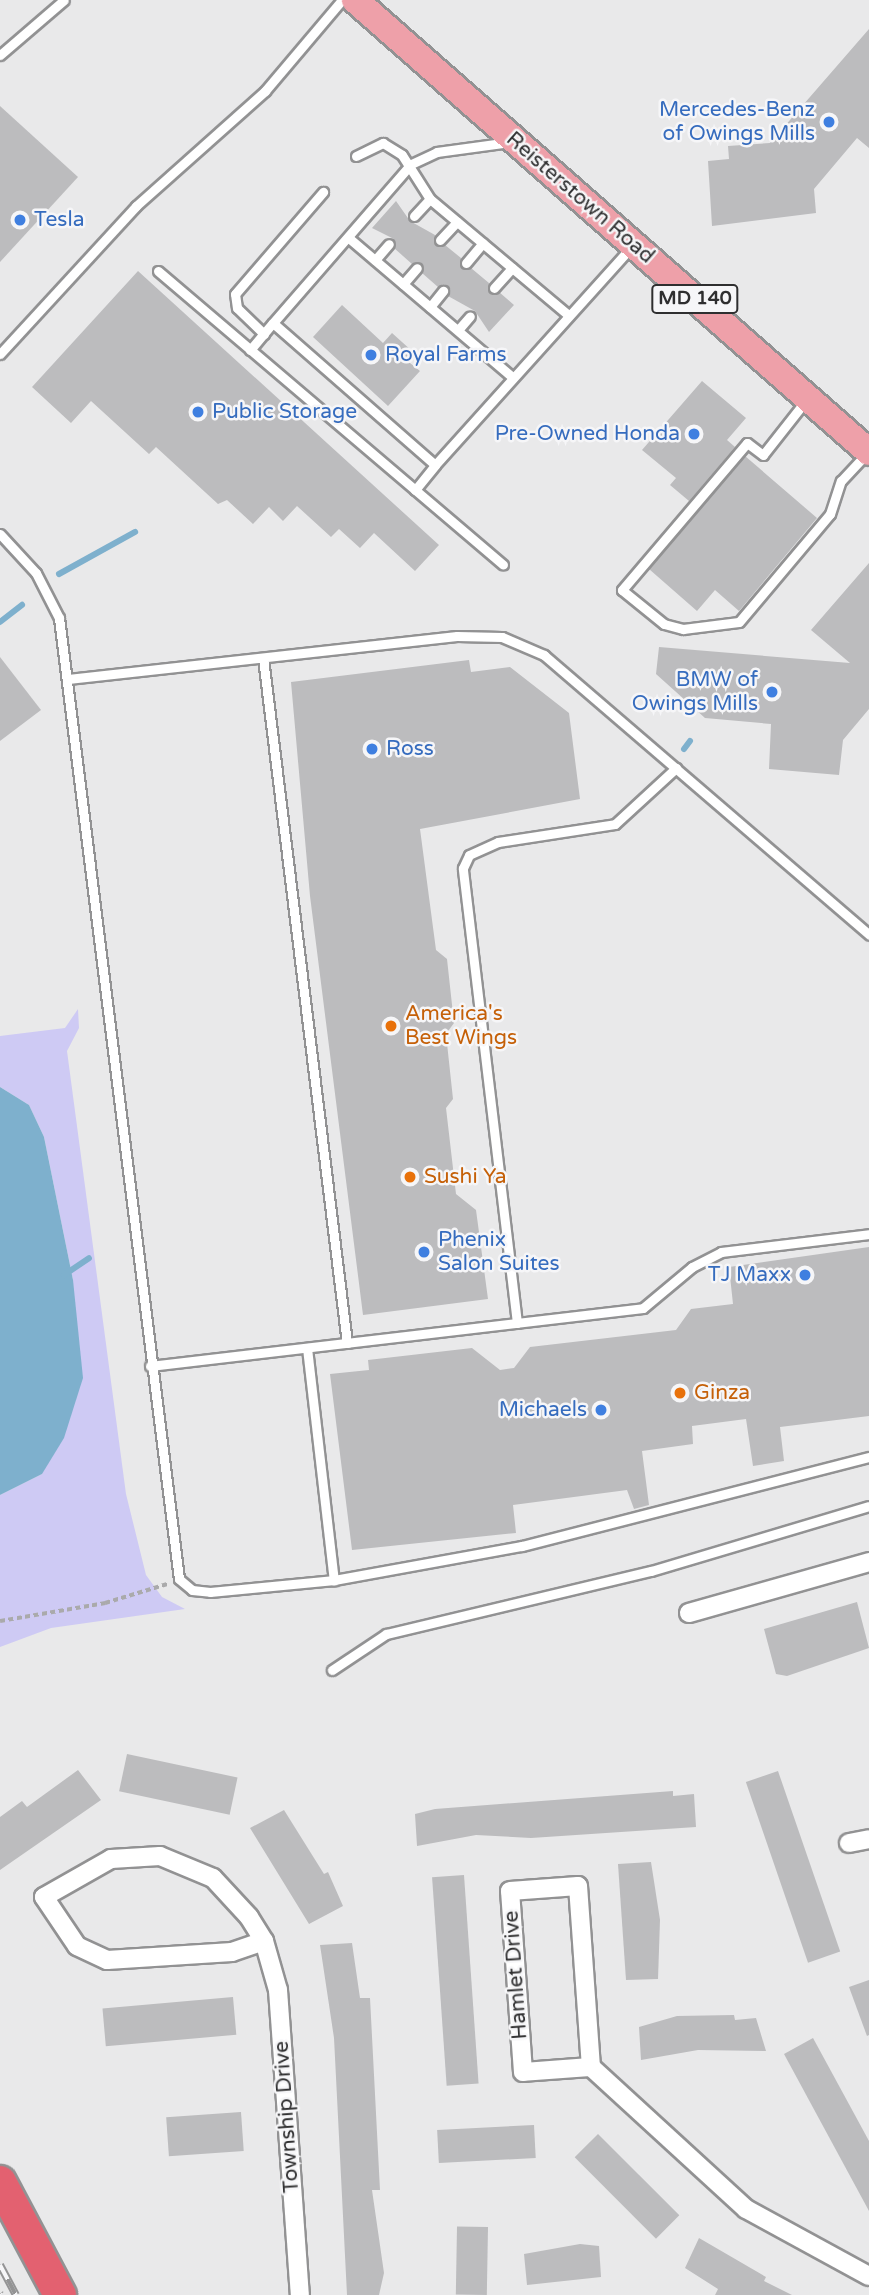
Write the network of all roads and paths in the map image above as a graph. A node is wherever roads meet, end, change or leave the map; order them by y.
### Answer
1 (64, 0) edge
2 (342, 0) edge
3 (355, 0) edge
4 (0, 55) edge
5 (516, 142) junction
6 (356, 156) dead end
7 (411, 164) junction
8 (323, 192) dead end
9 (430, 199) junction
10 (414, 216) dead end
11 (457, 222) junction
12 (350, 239) junction
13 (440, 240) dead end
14 (483, 243) junction
15 (389, 244) dead end
16 (633, 244) junction
17 (375, 260) junction
18 (466, 263) dead end
19 (417, 268) dead end
20 (512, 268) junction
21 (158, 271) dead end
22 (403, 284) junction
23 (494, 288) dead end
24 (443, 291) dead end
25 (430, 307) junction
26 (567, 314) junction
27 (470, 316) dead end
28 (273, 323) junction
29 (458, 330) junction
30 (264, 334) junction
31 (250, 350) junction
32 (0, 354) edge
33 (512, 377) junction
34 (808, 398) junction
35 (869, 451) edge
36 (435, 465) junction
37 (415, 490) junction
38 (0, 534) edge
39 (503, 565) dead end
40 (263, 658) junction
41 (68, 679) junction
42 (676, 768) junction
43 (869, 935) edge
44 (869, 1234) edge
45 (517, 1323) junction
46 (347, 1343) junction
47 (307, 1348) junction
48 (150, 1366) junction
49 (869, 1457) edge
50 (869, 1506) edge
51 (869, 1562) edge
52 (179, 1579) junction
53 (334, 1580) junction
54 (690, 1613) dead end
55 (0, 1621) edge
56 (332, 1670) dead end
57 (869, 1839) edge
58 (849, 1843) dead end
59 (264, 1941) junction
60 (591, 2067) junction
61 (0, 2182) edge
62 (869, 2276) edge
63 (60, 2295) edge
64 (299, 2295) edge

1 - 4 lane
2 - 32 lane
3 - 5 main road, Reisterstown Road / MD 140
5 - 7 lane
5 - 16 main road, Reisterstown Road / MD 140
6 - 7 lane
7 - 9 lane
7 - 12 lane
8 - 30 lane
9 - 10 lane
9 - 11 lane
11 - 13 lane
11 - 14 lane
12 - 17 lane
12 - 28 lane
14 - 18 lane
14 - 20 lane
15 - 17 lane
16 - 26 lane
16 - 34 main road, Reisterstown Road / MD 140
17 - 22 lane
19 - 22 lane
20 - 23 lane
20 - 26 lane
21 - 31 lane
22 - 25 lane
24 - 25 lane
25 - 29 lane
26 - 33 lane
27 - 29 lane
28 - 30 lane
28 - 36 lane
29 - 33 lane
30 - 31 lane
31 - 37 lane
33 - 36 lane
34 - 35 main road, Reisterstown Road / MD 140
34 - 35 lane
36 - 37 lane
37 - 39 lane
38 - 41 lane
40 - 41 lane
40 - 42 lane
40 - 46 lane
41 - 48 lane
42 - 43 lane
42 - 45 lane
44 - 45 lane
45 - 46 lane
46 - 47 lane
47 - 48 lane
47 - 53 lane
48 - 52 lane
49 - 53 lane
50 - 56 lane
51 - 54 street
52 - 53 lane
52 - 55 path
57 - 58 street
59 - 59 street, Township Drive
59 - 64 street, Township Drive
60 - 60 street, Hamlet Drive
60 - 62 street
61 - 63 highway

